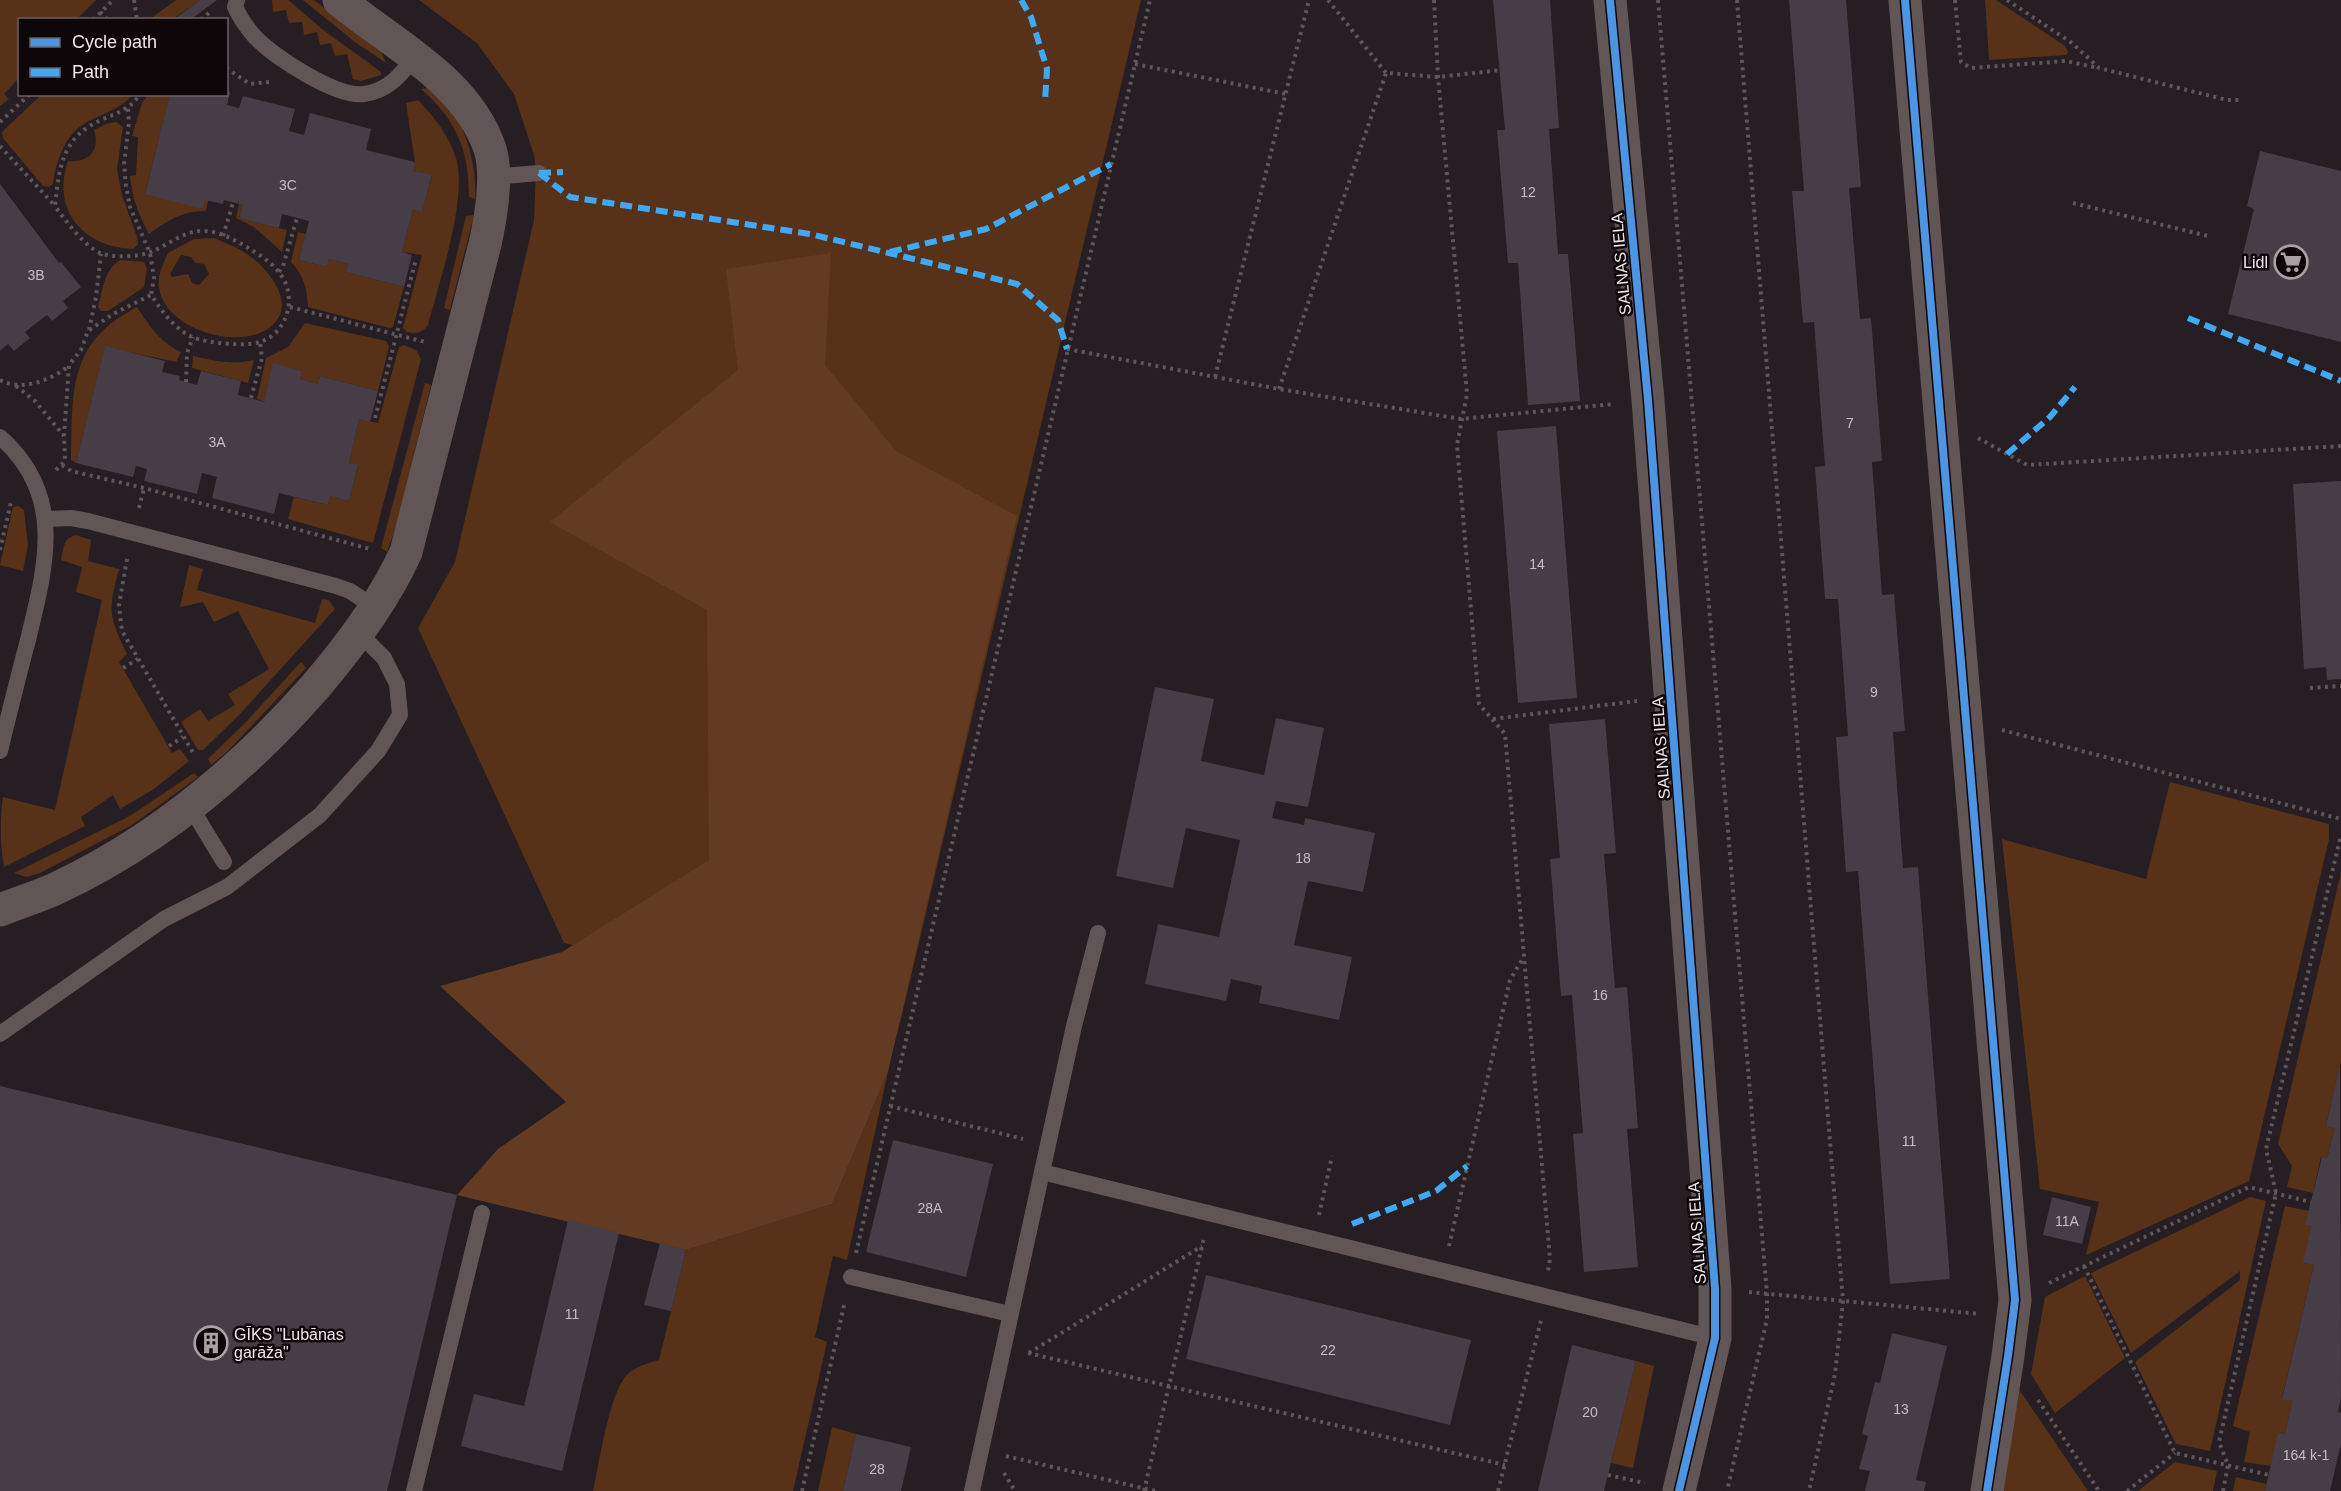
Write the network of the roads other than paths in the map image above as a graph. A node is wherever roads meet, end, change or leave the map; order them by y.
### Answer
1 (237, 0) edge
2 (339, 0) edge
3 (1610, 0) edge
4 (1905, 0) edge
5 (415, 56) junction
6 (539, 174) dead end
7 (492, 177) junction
8 (0, 437) edge
9 (46, 519) junction
10 (366, 619) junction
11 (0, 751) edge
12 (202, 797) junction
13 (224, 862) dead end
14 (0, 910) edge
15 (1098, 933) dead end
16 (0, 1034) edge
17 (1042, 1172) junction
18 (482, 1213) dead end
19 (850, 1277) road end
20 (1010, 1314) junction
21 (1715, 1338) junction
22 (1667, 1488) edge
23 (414, 1491) edge
24 (972, 1491) edge
25 (1987, 1491) edge

1 - 5 lane
2 - 5 street
3 - 21 street, SALNAS IELA
4 - 25 street
5 - 7 street
6 - 7 lane
7 - 10 street
8 - 9 lane
9 - 10 lane
9 - 11 lane
10 - 12 street
10 - 16 lane
12 - 13 lane
12 - 14 street
15 - 17 lane
17 - 20 lane
17 - 21 lane
18 - 23 lane
19 - 20 lane
20 - 24 lane
21 - 22 street, SALNAS IELA

